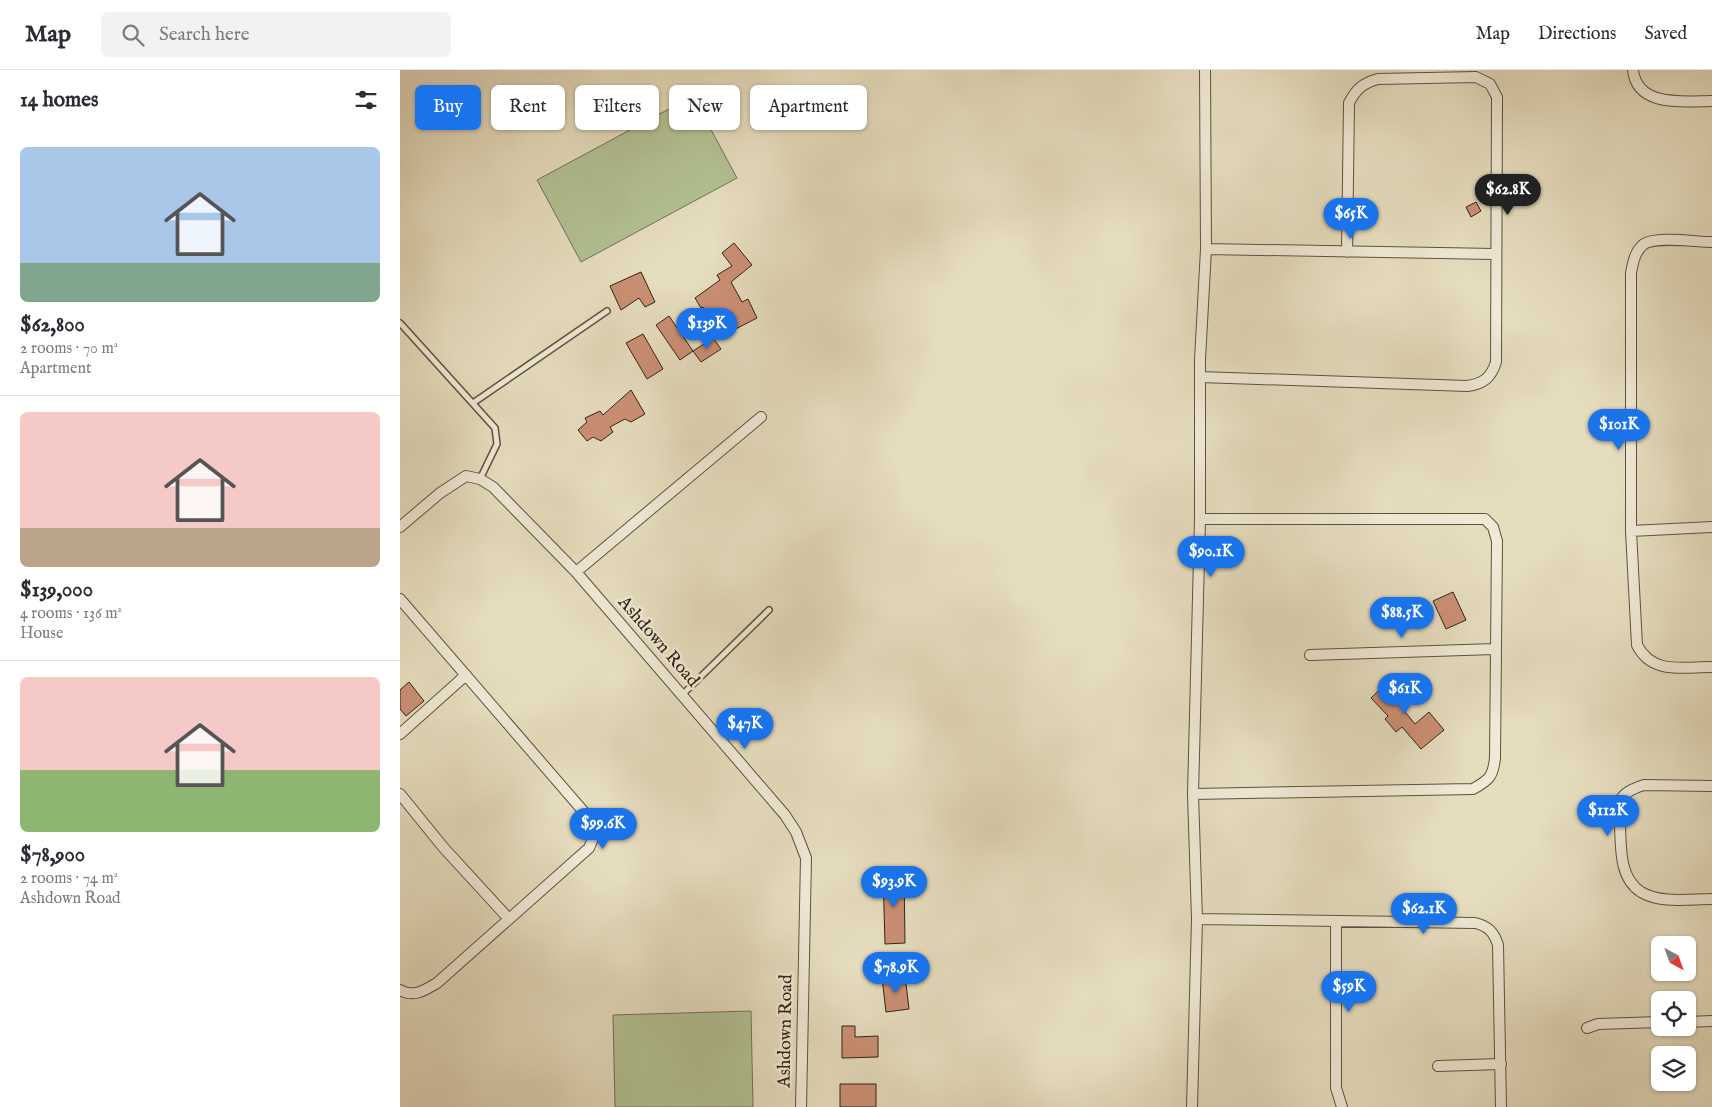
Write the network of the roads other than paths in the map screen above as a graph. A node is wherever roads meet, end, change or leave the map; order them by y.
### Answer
1 (1205, 70) edge
2 (1633, 70) edge
3 (1712, 101) edge
4 (1712, 242) edge
5 (1206, 248) junction
6 (1347, 252) junction
7 (1495, 254) junction
8 (608, 311) dead end
9 (400, 323) edge
10 (1200, 377) junction
11 (473, 403) junction
12 (761, 417) dead end
13 (480, 479) junction
14 (1200, 519) junction
15 (400, 527) edge
16 (1712, 527) edge
17 (1631, 531) junction
18 (576, 572) junction
19 (400, 599) edge
20 (769, 610) dead end
21 (1495, 649) junction
22 (1310, 655) dead end
23 (1712, 667) edge
24 (466, 675) junction
25 (682, 695) junction
26 (400, 734) edge
27 (1712, 786) edge
28 (400, 794) edge
29 (1193, 794) junction
30 (1712, 899) edge
31 (509, 919) junction
32 (1197, 919) junction
33 (1336, 922) junction
34 (400, 990) edge
35 (1712, 1021) edge
36 (1651, 1022) edge
37 (1696, 1022) edge
38 (1587, 1028) dead end
39 (1501, 1064) junction
40 (1438, 1066) dead end
41 (800, 1107) edge
42 (1192, 1107) edge
43 (1342, 1107) edge
44 (1501, 1107) edge

1 - 5 street
2 - 3 street
4 - 17 street
5 - 6 street
5 - 10 street
6 - 7 street
6 - 7 street
7 - 10 street
8 - 11 lane
9 - 11 lane
10 - 14 street
11 - 13 lane
12 - 18 street
13 - 15 street
13 - 18 street, Ashdown Road
14 - 21 street
14 - 29 street
16 - 17 street
17 - 23 street
18 - 25 street, Ashdown Road
19 - 24 street
20 - 25 lane
21 - 22 street
21 - 29 street
24 - 26 street
24 - 31 street
25 - 41 street, Ashdown Road
27 - 30 street
28 - 31 street
29 - 32 street
31 - 34 street
32 - 33 street
32 - 42 street
33 - 39 street
33 - 43 street
35 - 37 street
36 - 38 street
39 - 40 street
39 - 44 street

